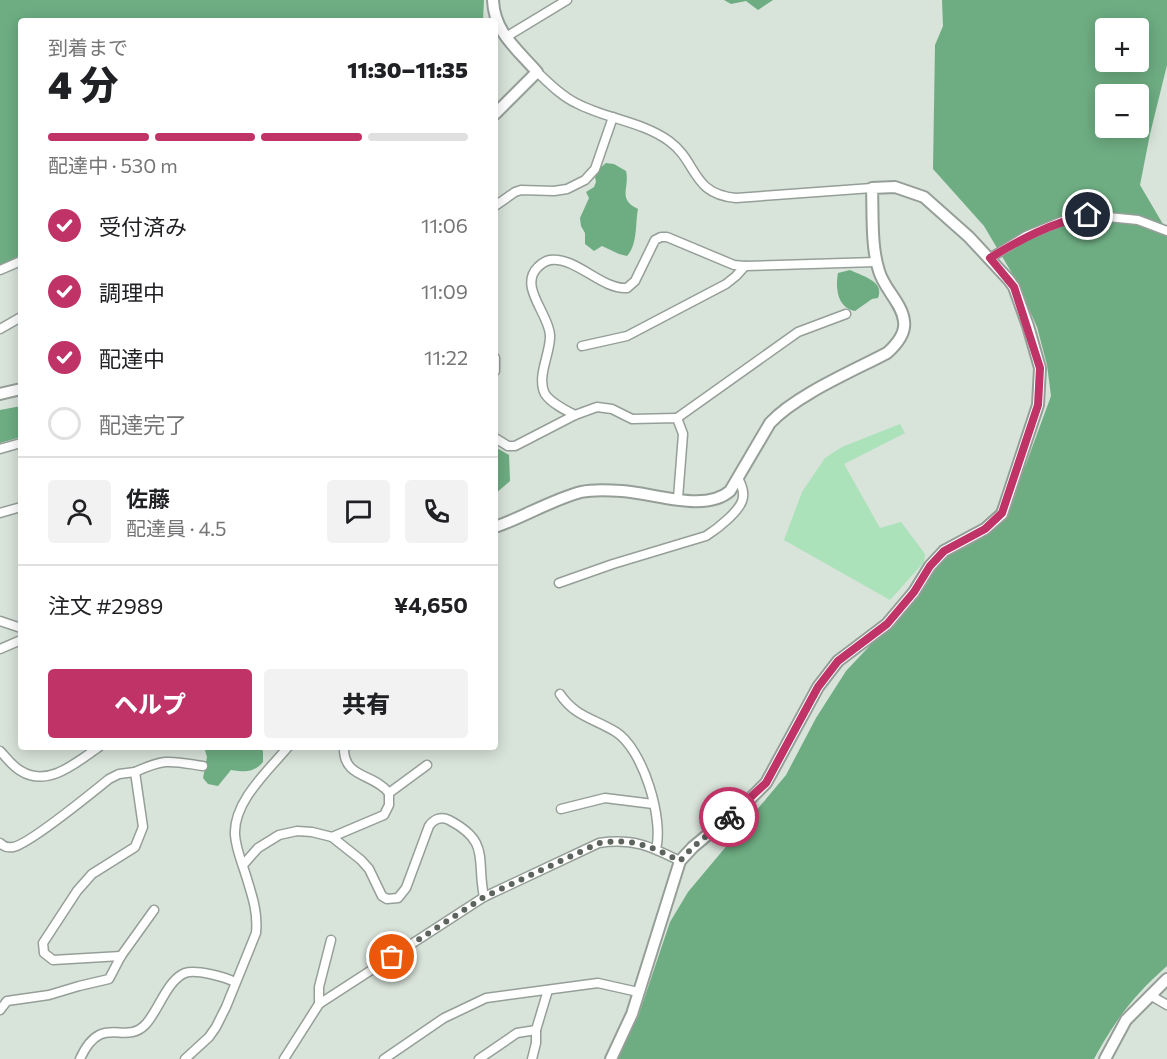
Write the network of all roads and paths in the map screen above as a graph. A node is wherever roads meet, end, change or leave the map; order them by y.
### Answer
1 (492, 0) edge
2 (567, 0) edge
3 (495, 18) edge
4 (498, 25) edge
5 (506, 37) junction
6 (537, 72) junction
7 (498, 109) edge
8 (613, 117) junction
9 (872, 188) junction
10 (498, 204) edge
11 (1167, 231) edge
12 (990, 258) junction
13 (18, 262) edge
14 (876, 262) junction
15 (745, 266) junction
16 (0, 270) edge
17 (846, 314) dead end
18 (18, 319) edge
19 (0, 329) edge
20 (582, 346) dead end
21 (18, 390) edge
22 (0, 394) edge
23 (575, 415) junction
24 (677, 418) junction
25 (498, 440) edge
26 (18, 444) edge
27 (0, 449) edge
28 (738, 478) junction
29 (678, 498) junction
30 (18, 508) edge
31 (0, 513) edge
32 (498, 526) edge
33 (559, 584) dead end
34 (0, 621) edge
35 (18, 627) edge
36 (18, 641) edge
37 (0, 649) edge
38 (560, 694) dead end
39 (94, 750) edge
40 (286, 750) edge
41 (344, 750) edge
42 (0, 751) edge
43 (427, 765) dead end
44 (203, 766) dead end
45 (135, 772) junction
46 (389, 793) junction
47 (653, 804) junction
48 (561, 809) dead end
49 (332, 837) junction
50 (0, 843) edge
51 (656, 849) junction
52 (680, 861) junction
53 (243, 865) junction
54 (484, 897) junction
55 (154, 910) dead end
56 (331, 940) dead end
57 (121, 956) junction
58 (1167, 979) edge
59 (235, 981) junction
60 (548, 990) junction
61 (638, 992) junction
62 (1149, 995) junction
63 (319, 1004) junction
64 (1167, 1005) edge
65 (0, 1010) edge
66 (536, 1030) junction
67 (80, 1059) edge
68 (185, 1059) edge
69 (284, 1059) edge
70 (384, 1059) edge
71 (479, 1059) edge
72 (532, 1059) edge
73 (611, 1059) edge
74 (1105, 1059) edge

1 - 3 street
2 - 5 street
4 - 5 street
5 - 6 street
6 - 7 street
6 - 8 street
8 - 9 street
8 - 10 street
9 - 12 street
9 - 14 street
11 - 12 street
12 - 52 street
13 - 16 street
14 - 15 street
14 - 28 street
15 - 20 street
15 - 23 street
17 - 24 street
18 - 19 street
21 - 22 street
23 - 24 street
23 - 25 street
24 - 29 street
26 - 27 street
28 - 29 street
28 - 33 street
29 - 32 street
30 - 31 street
34 - 35 street
36 - 37 street
38 - 47 street
39 - 42 street
40 - 53 street
41 - 46 street
43 - 46 street
44 - 45 street
45 - 50 street
45 - 57 street
46 - 49 street
47 - 48 street
47 - 51 street
49 - 53 street
49 - 54 street
51 - 52 street
51 - 54 street
52 - 61 street
53 - 59 street
54 - 63 street
55 - 57 street
56 - 63 street
57 - 65 street
58 - 62 street
59 - 67 street
59 - 68 street
60 - 61 street
60 - 66 street
60 - 70 street
61 - 73 street
62 - 64 street
62 - 74 street
63 - 69 street
66 - 71 street
66 - 72 street

